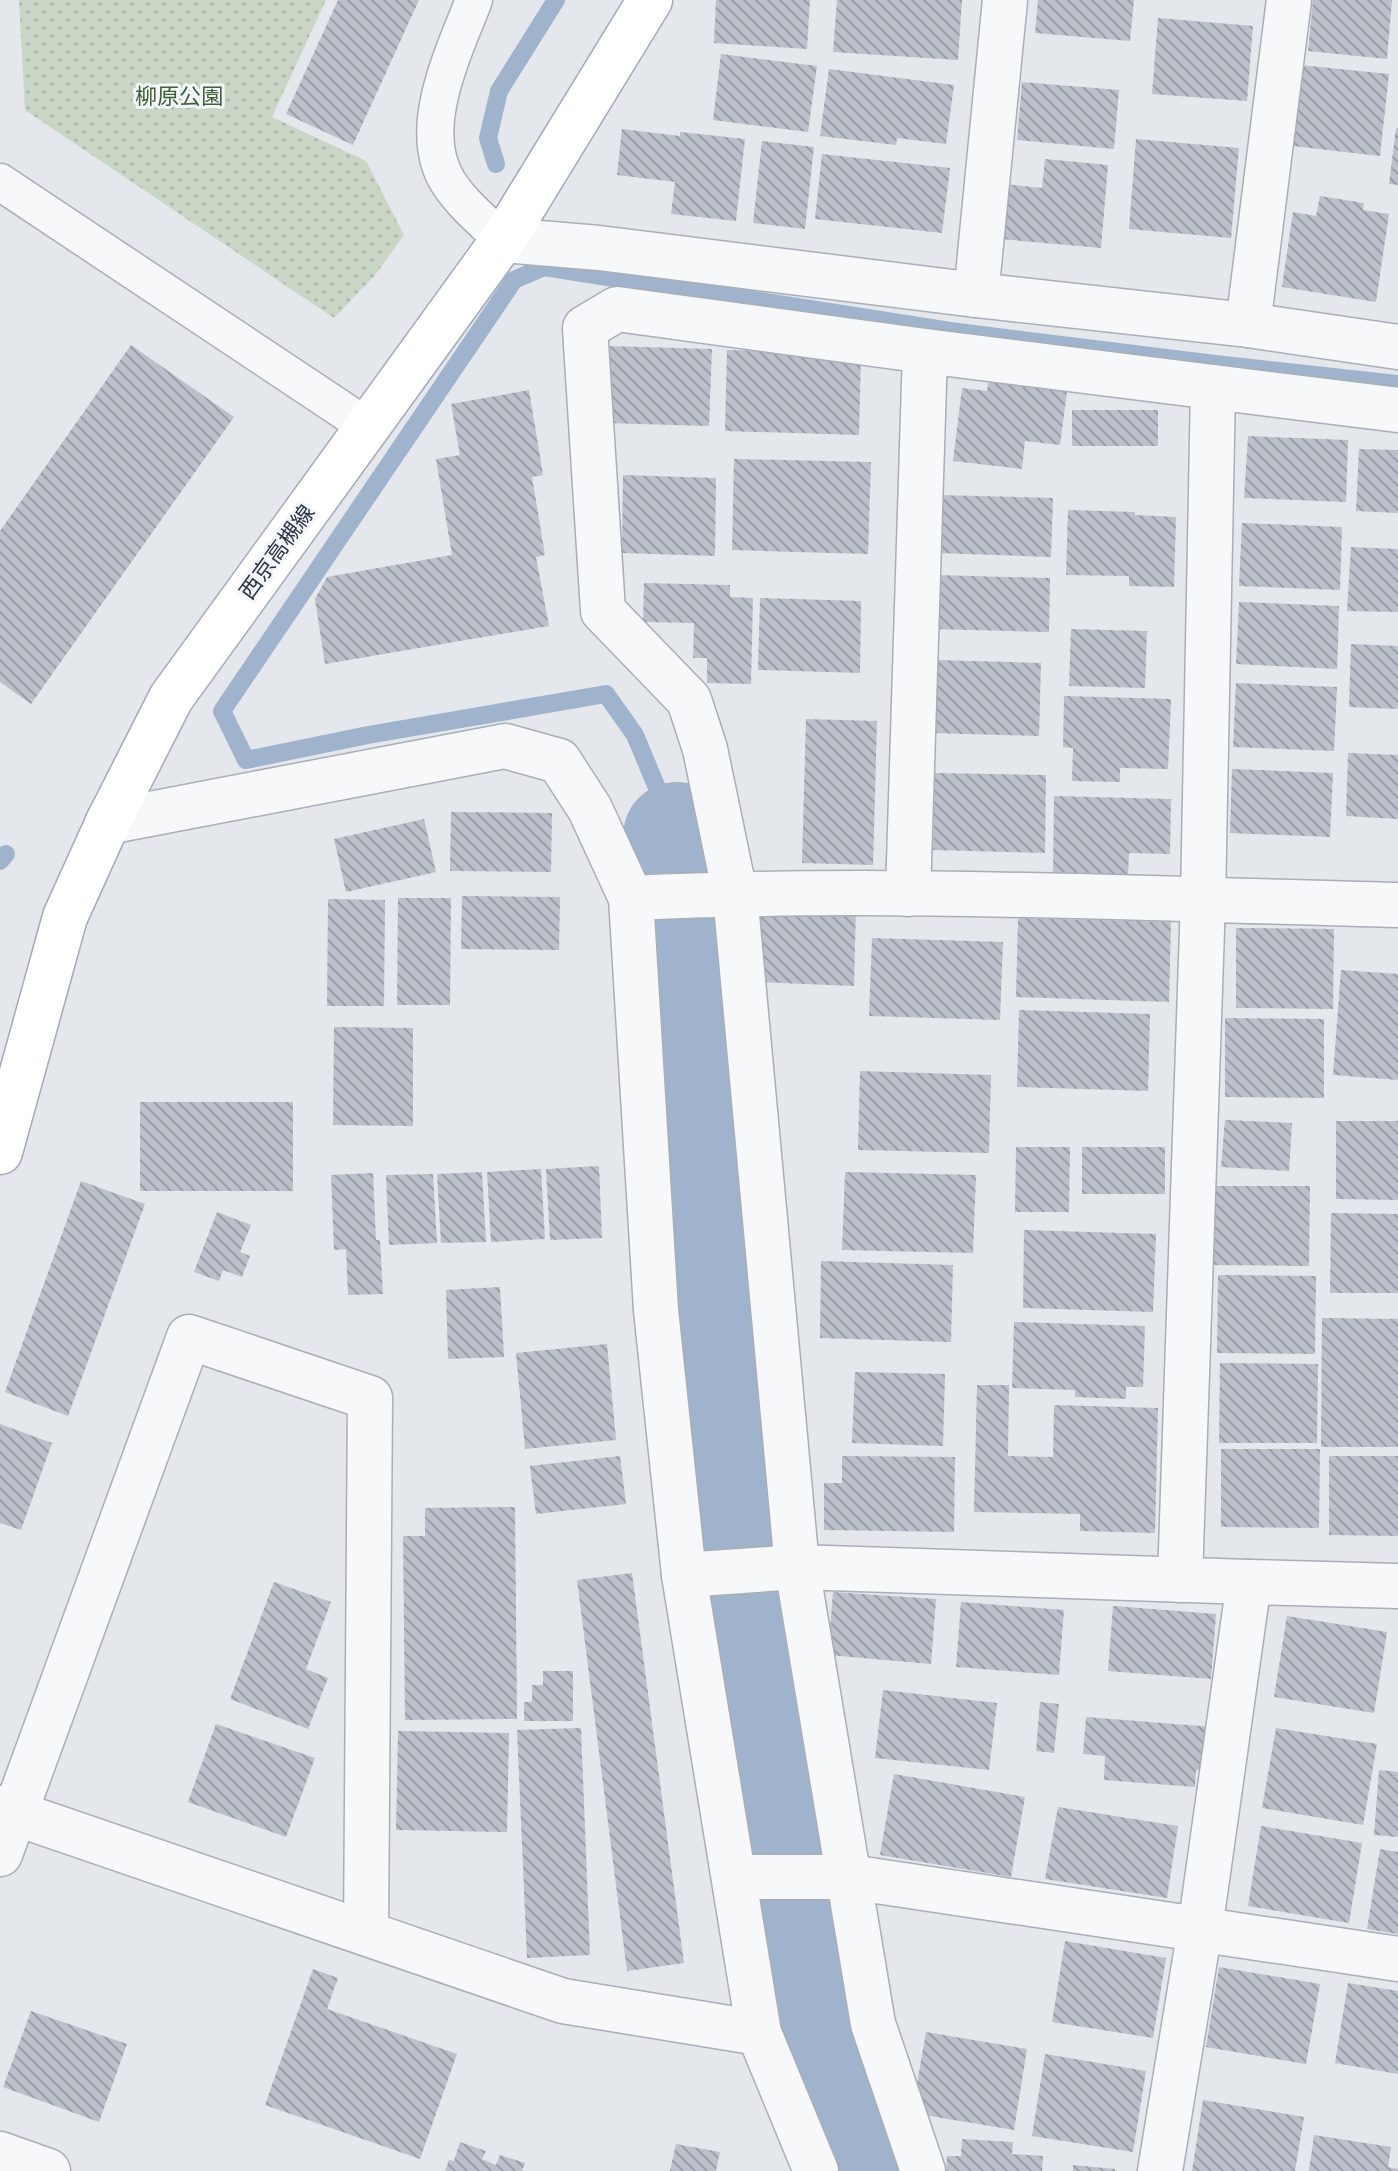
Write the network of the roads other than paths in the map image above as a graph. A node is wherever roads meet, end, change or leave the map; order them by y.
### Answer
1 (474, 0) edge
2 (650, 0) edge
3 (1005, 0) edge
4 (1289, 0) edge
5 (0, 182) edge
6 (503, 240) junction
7 (976, 295) junction
8 (1248, 325) junction
9 (1398, 347) edge
10 (925, 351) junction
11 (1213, 387) junction
12 (1398, 410) edge
13 (368, 427) junction
14 (108, 822) junction
15 (735, 894) junction
16 (908, 894) junction
17 (631, 898) junction
18 (1203, 900) junction
19 (1398, 905) edge
20 (0, 1152) edge
21 (797, 1567) junction
22 (684, 1575) junction
23 (1180, 1580) junction
24 (1249, 1582) junction
25 (1398, 1586) edge
26 (7, 1810) edge
27 (0, 1854) edge
28 (734, 1877) junction
29 (850, 1877) junction
30 (1200, 1929) junction
31 (366, 1933) junction
32 (1398, 1959) edge
33 (759, 2033) junction
34 (0, 2154) edge
35 (48, 2171) edge
36 (816, 2171) edge
37 (923, 2171) edge
38 (1160, 2171) edge

1 - 6 lane
2 - 6 main road, 西京高槻線
3 - 7 street
4 - 8 street
5 - 13 lane
6 - 7 street
6 - 13 main road, 西京高槻線
7 - 8 street
8 - 9 street
10 - 11 street
10 - 15 street
10 - 16 street
11 - 12 street
11 - 18 street
13 - 14 main road, 西京高槻線
14 - 17 street
14 - 20 main road, 西京高槻線
15 - 16 street
15 - 17 street
15 - 21 street
16 - 18 street
17 - 22 street
18 - 19 street
18 - 23 street
21 - 22 street
21 - 23 street
21 - 29 street
22 - 28 street
23 - 24 street
24 - 25 street
24 - 30 street
26 - 27 street
26 - 31 street
26 - 31 street
28 - 29 street
28 - 33 street
29 - 30 street
29 - 37 street
30 - 32 street
30 - 38 street
31 - 33 street
33 - 36 street
34 - 35 street

